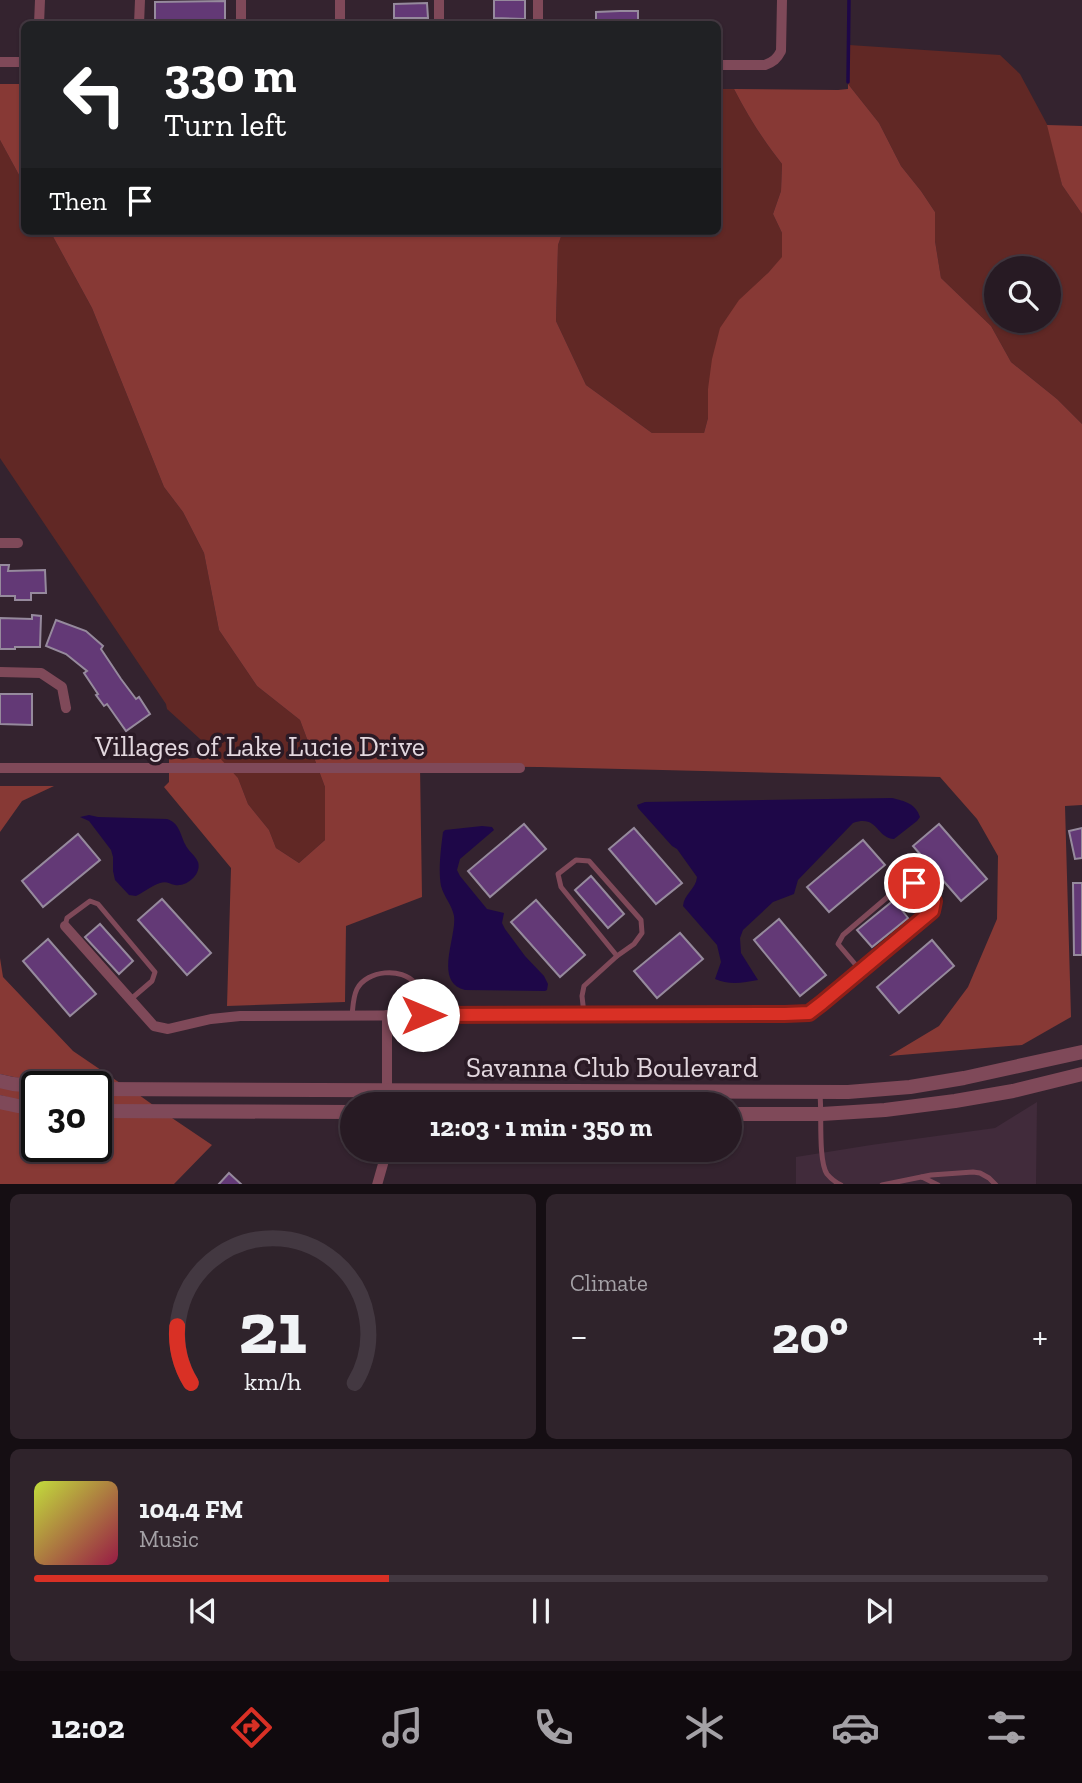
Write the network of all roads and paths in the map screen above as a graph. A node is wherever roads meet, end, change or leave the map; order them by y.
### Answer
1 (40, 0) edge
2 (140, 0) edge
3 (241, 0) edge
4 (340, 0) edge
5 (439, 0) edge
6 (538, 0) edge
7 (782, 0) edge
8 (39, 21) edge
9 (139, 21) edge
10 (241, 21) edge
11 (340, 21) edge
12 (439, 21) edge
13 (538, 21) edge
14 (0, 62) edge
15 (21, 62) edge
16 (721, 65) edge
17 (0, 543) edge
18 (18, 543) dead end
19 (0, 671) edge
20 (66, 708) dead end
21 (0, 768) edge
22 (520, 768) dead end
23 (932, 911) joint
24 (65, 926) joint
25 (617, 956) junction
26 (861, 971) junction
27 (130, 1000) junction
28 (584, 1014) junction
29 (387, 1015) junction
30 (423, 1015) junction
31 (352, 1016) junction
32 (1082, 1052) edge
33 (1082, 1074) edge
34 (0, 1081) edge
35 (21, 1085) edge
36 (112, 1089) edge
37 (387, 1092) edge
38 (820, 1092) junction
39 (742, 1093) edge
40 (340, 1096) edge
41 (0, 1102) edge
42 (21, 1106) edge
43 (112, 1111) edge
44 (340, 1112) edge
45 (742, 1114) edge
46 (822, 1114) junction
47 (384, 1162) edge
48 (922, 1177) junction
49 (377, 1184) edge
50 (839, 1184) edge
51 (885, 1184) edge
52 (936, 1184) edge
53 (995, 1184) edge

1 - 8 street
2 - 9 street
3 - 10 street
4 - 11 street
5 - 12 street
6 - 13 street
7 - 16 street
14 - 15 street
17 - 18 street
19 - 20 street
21 - 22 street, Villages of Lake Lucie Drive
23 - 26 street
23 - 26 lane
24 - 27 street
24 - 27 lane
25 - 25 lane
25 - 28 lane
26 - 28 street
27 - 31 street
28 - 30 street
29 - 30 street
29 - 31 street
29 - 37 street
30 - 31 lane
32 - 38 street, Savanna Club Boulevard
33 - 46 street, Savanna Club Boulevard
34 - 35 street
36 - 40 street, Savanna Club Boulevard
38 - 39 street, Savanna Club Boulevard
38 - 46 lane
41 - 42 street
43 - 44 street
45 - 46 street, Savanna Club Boulevard
46 - 50 lane
47 - 49 street
48 - 51 lane
48 - 52 lane
48 - 53 lane

